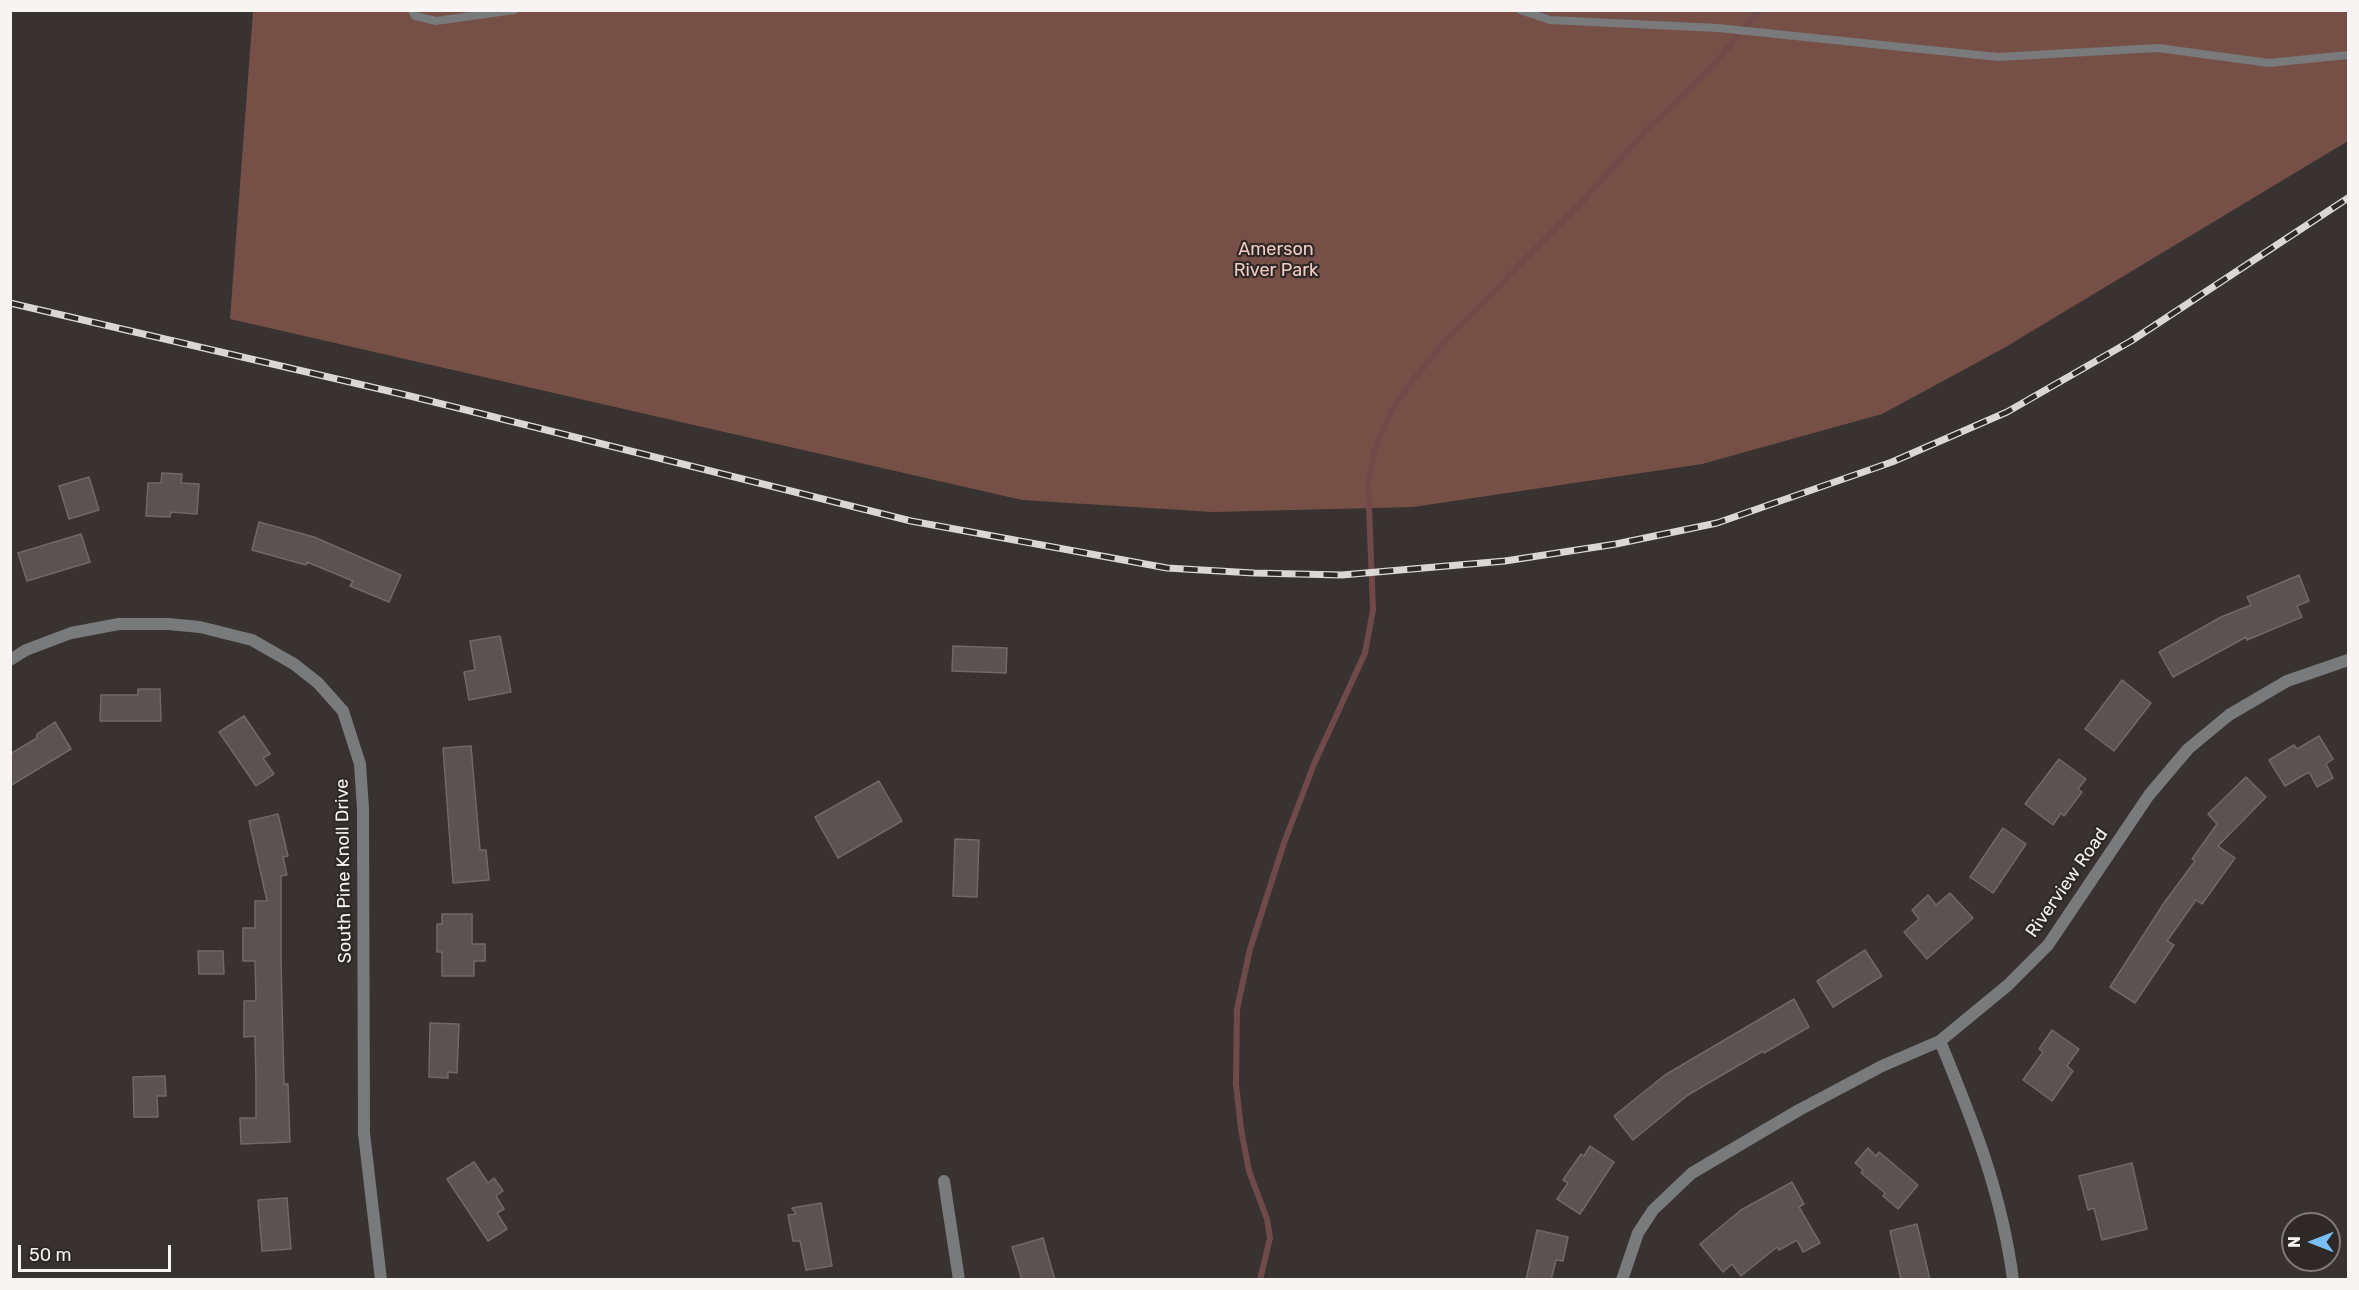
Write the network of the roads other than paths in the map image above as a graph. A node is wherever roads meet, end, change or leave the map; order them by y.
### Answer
1 (412, 10) edge
2 (514, 10) edge
3 (1520, 10) edge
4 (2349, 55) edge
5 (10, 660) edge
6 (2349, 660) edge
7 (1940, 1041) junction
8 (944, 1181) dead end
9 (381, 1280) edge
10 (959, 1280) edge
11 (1622, 1280) edge
12 (2013, 1280) edge

1 - 2 lane
3 - 4 lane
5 - 9 street, South Pine Knoll Drive
6 - 7 street, Riverview Road
7 - 11 street, Riverview Road
7 - 12 street
8 - 10 street

